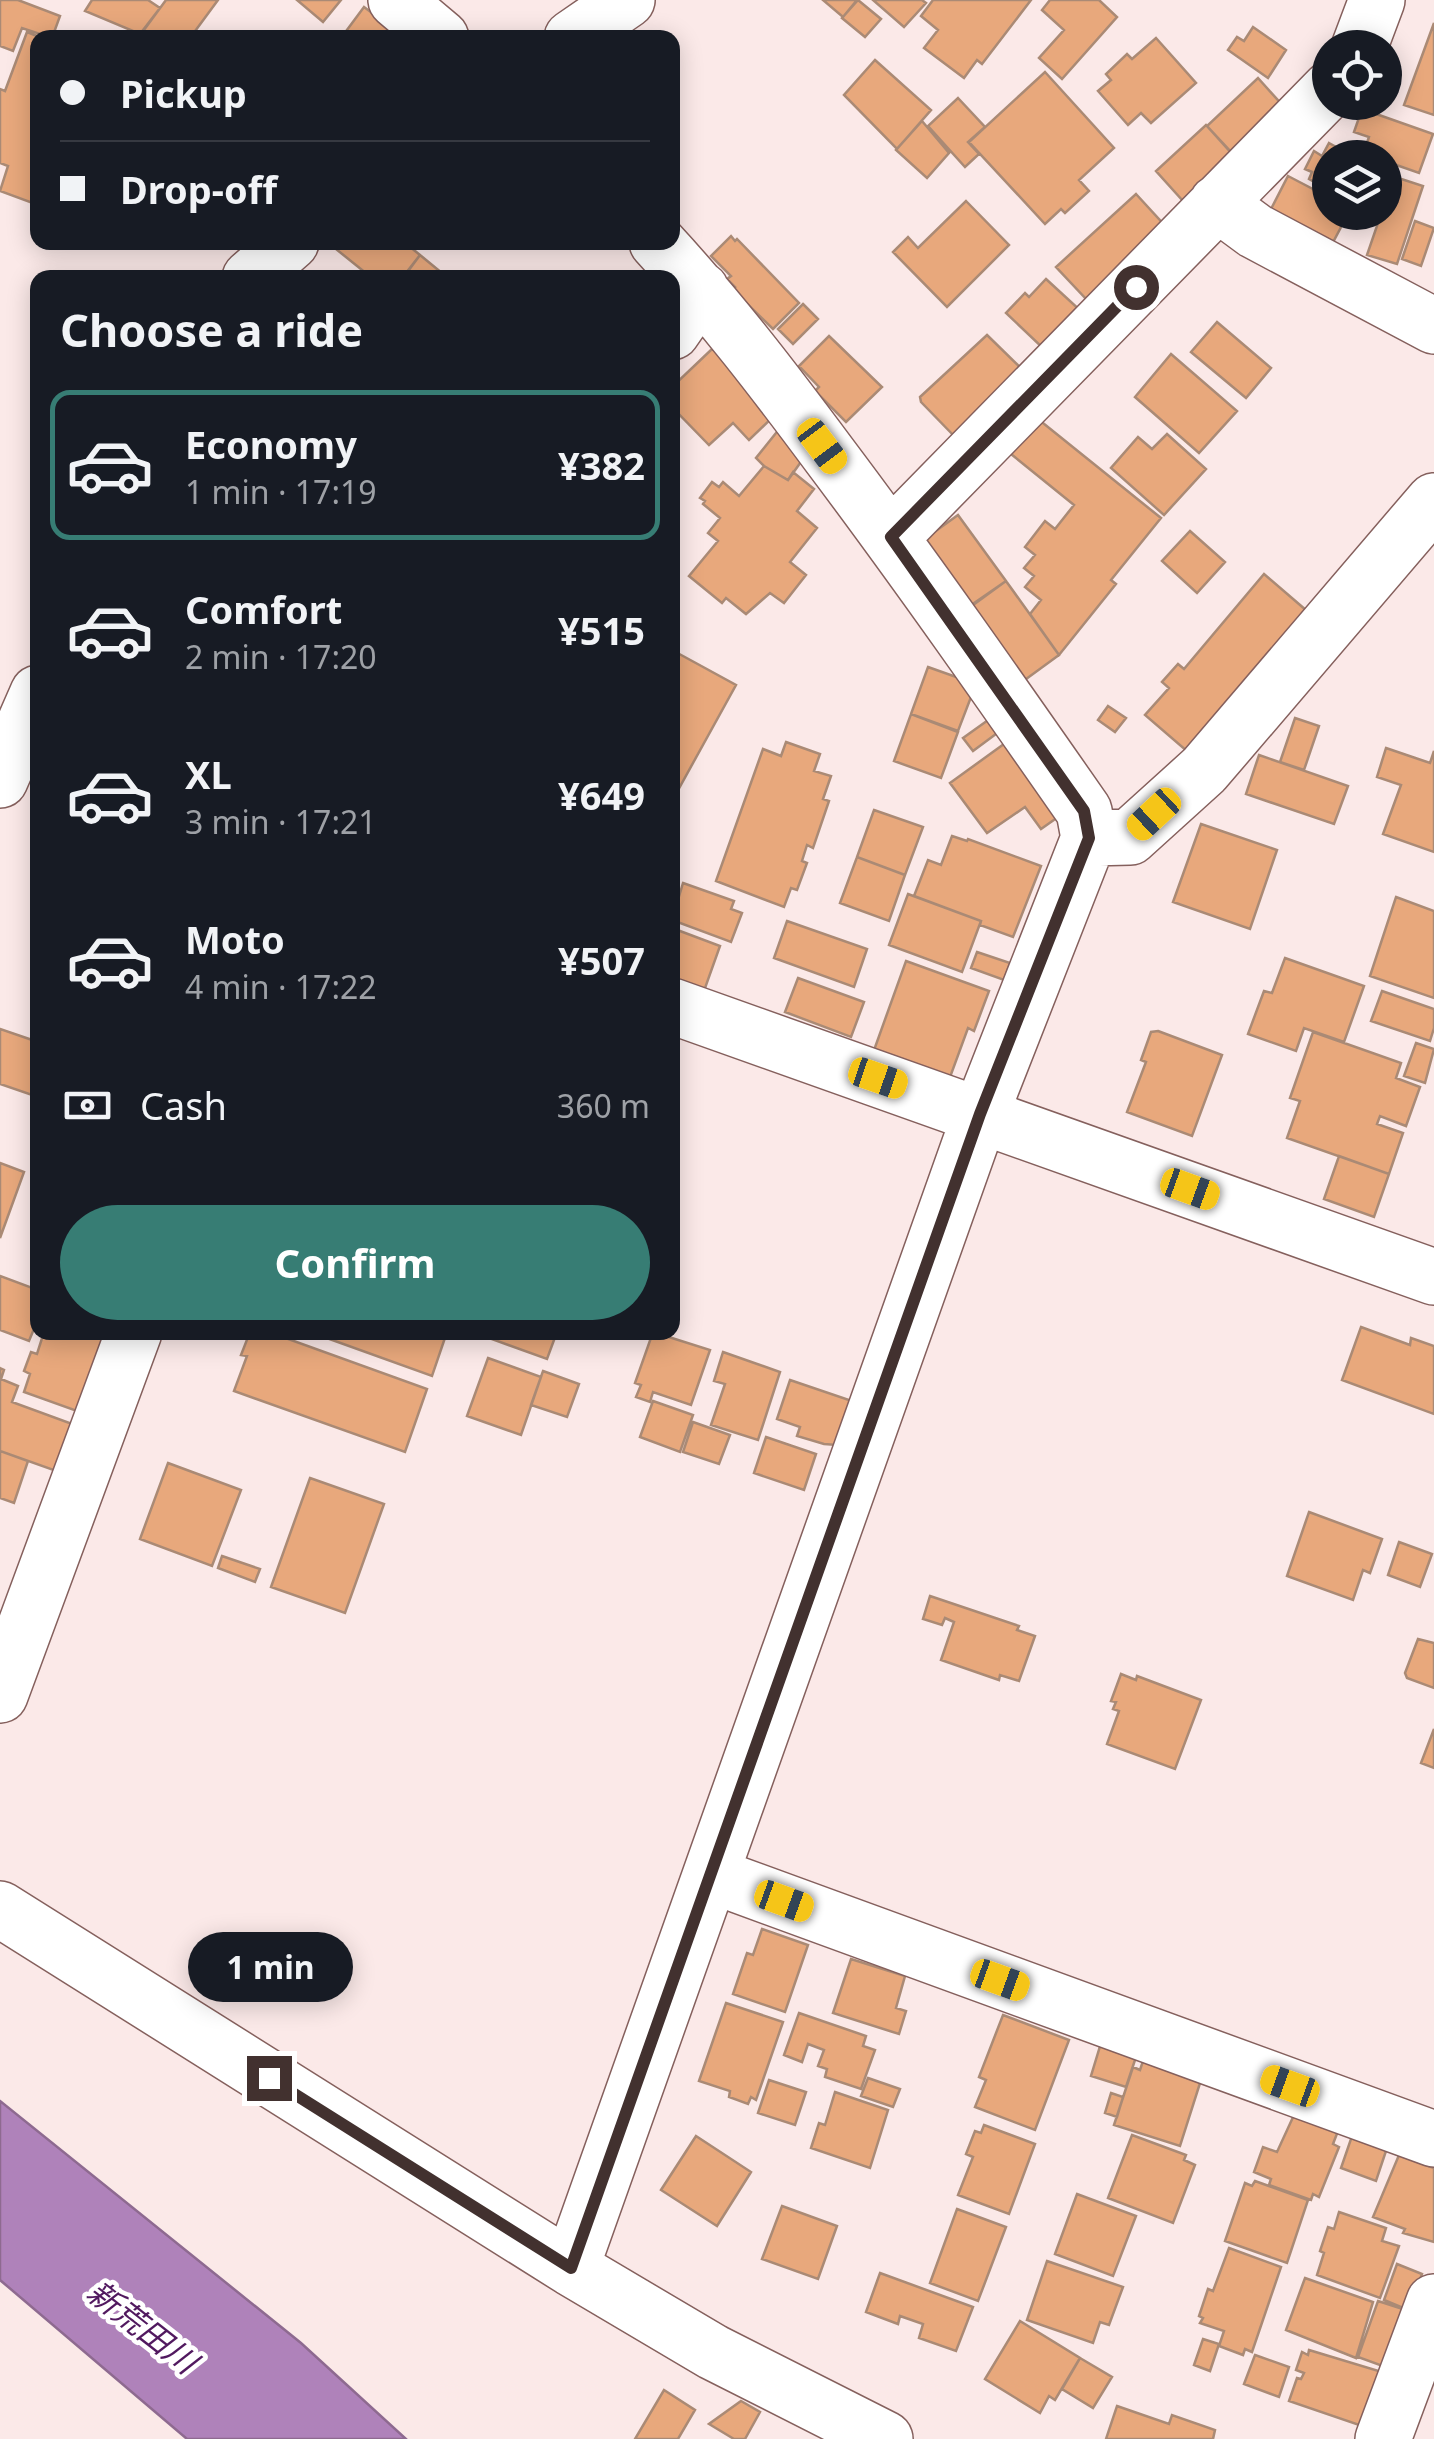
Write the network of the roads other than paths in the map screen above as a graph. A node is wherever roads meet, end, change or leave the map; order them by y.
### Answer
1 (396, 0) edge
2 (627, 0) edge
3 (1377, 0) edge
4 (432, 30) edge
5 (584, 30) edge
6 (1366, 30) edge
7 (1312, 106) edge
8 (1218, 203) junction
9 (282, 250) edge
10 (259, 270) edge
11 (687, 311) edge
12 (1434, 326) edge
13 (1434, 501) edge
14 (891, 537) junction
15 (30, 716) edge
16 (11, 772) edge
17 (1089, 838) junction
18 (680, 1009) edge
19 (980, 1114) junction
20 (1434, 1277) edge
21 (131, 1340) edge
22 (0, 1696) edge
23 (711, 1875) junction
24 (0, 1909) edge
25 (1434, 2139) edge
26 (571, 2268) junction
27 (1434, 2302) edge
28 (885, 2439) edge
29 (1383, 2439) edge

1 - 4 street
2 - 5 street
3 - 6 street
7 - 8 street
8 - 12 street
8 - 14 street
9 - 10 street
11 - 14 street
13 - 17 street
14 - 17 street
15 - 16 street
17 - 19 street
18 - 19 street
19 - 20 street
19 - 23 street
21 - 22 street
23 - 25 street
23 - 26 street
24 - 26 street
26 - 28 street
27 - 29 street

